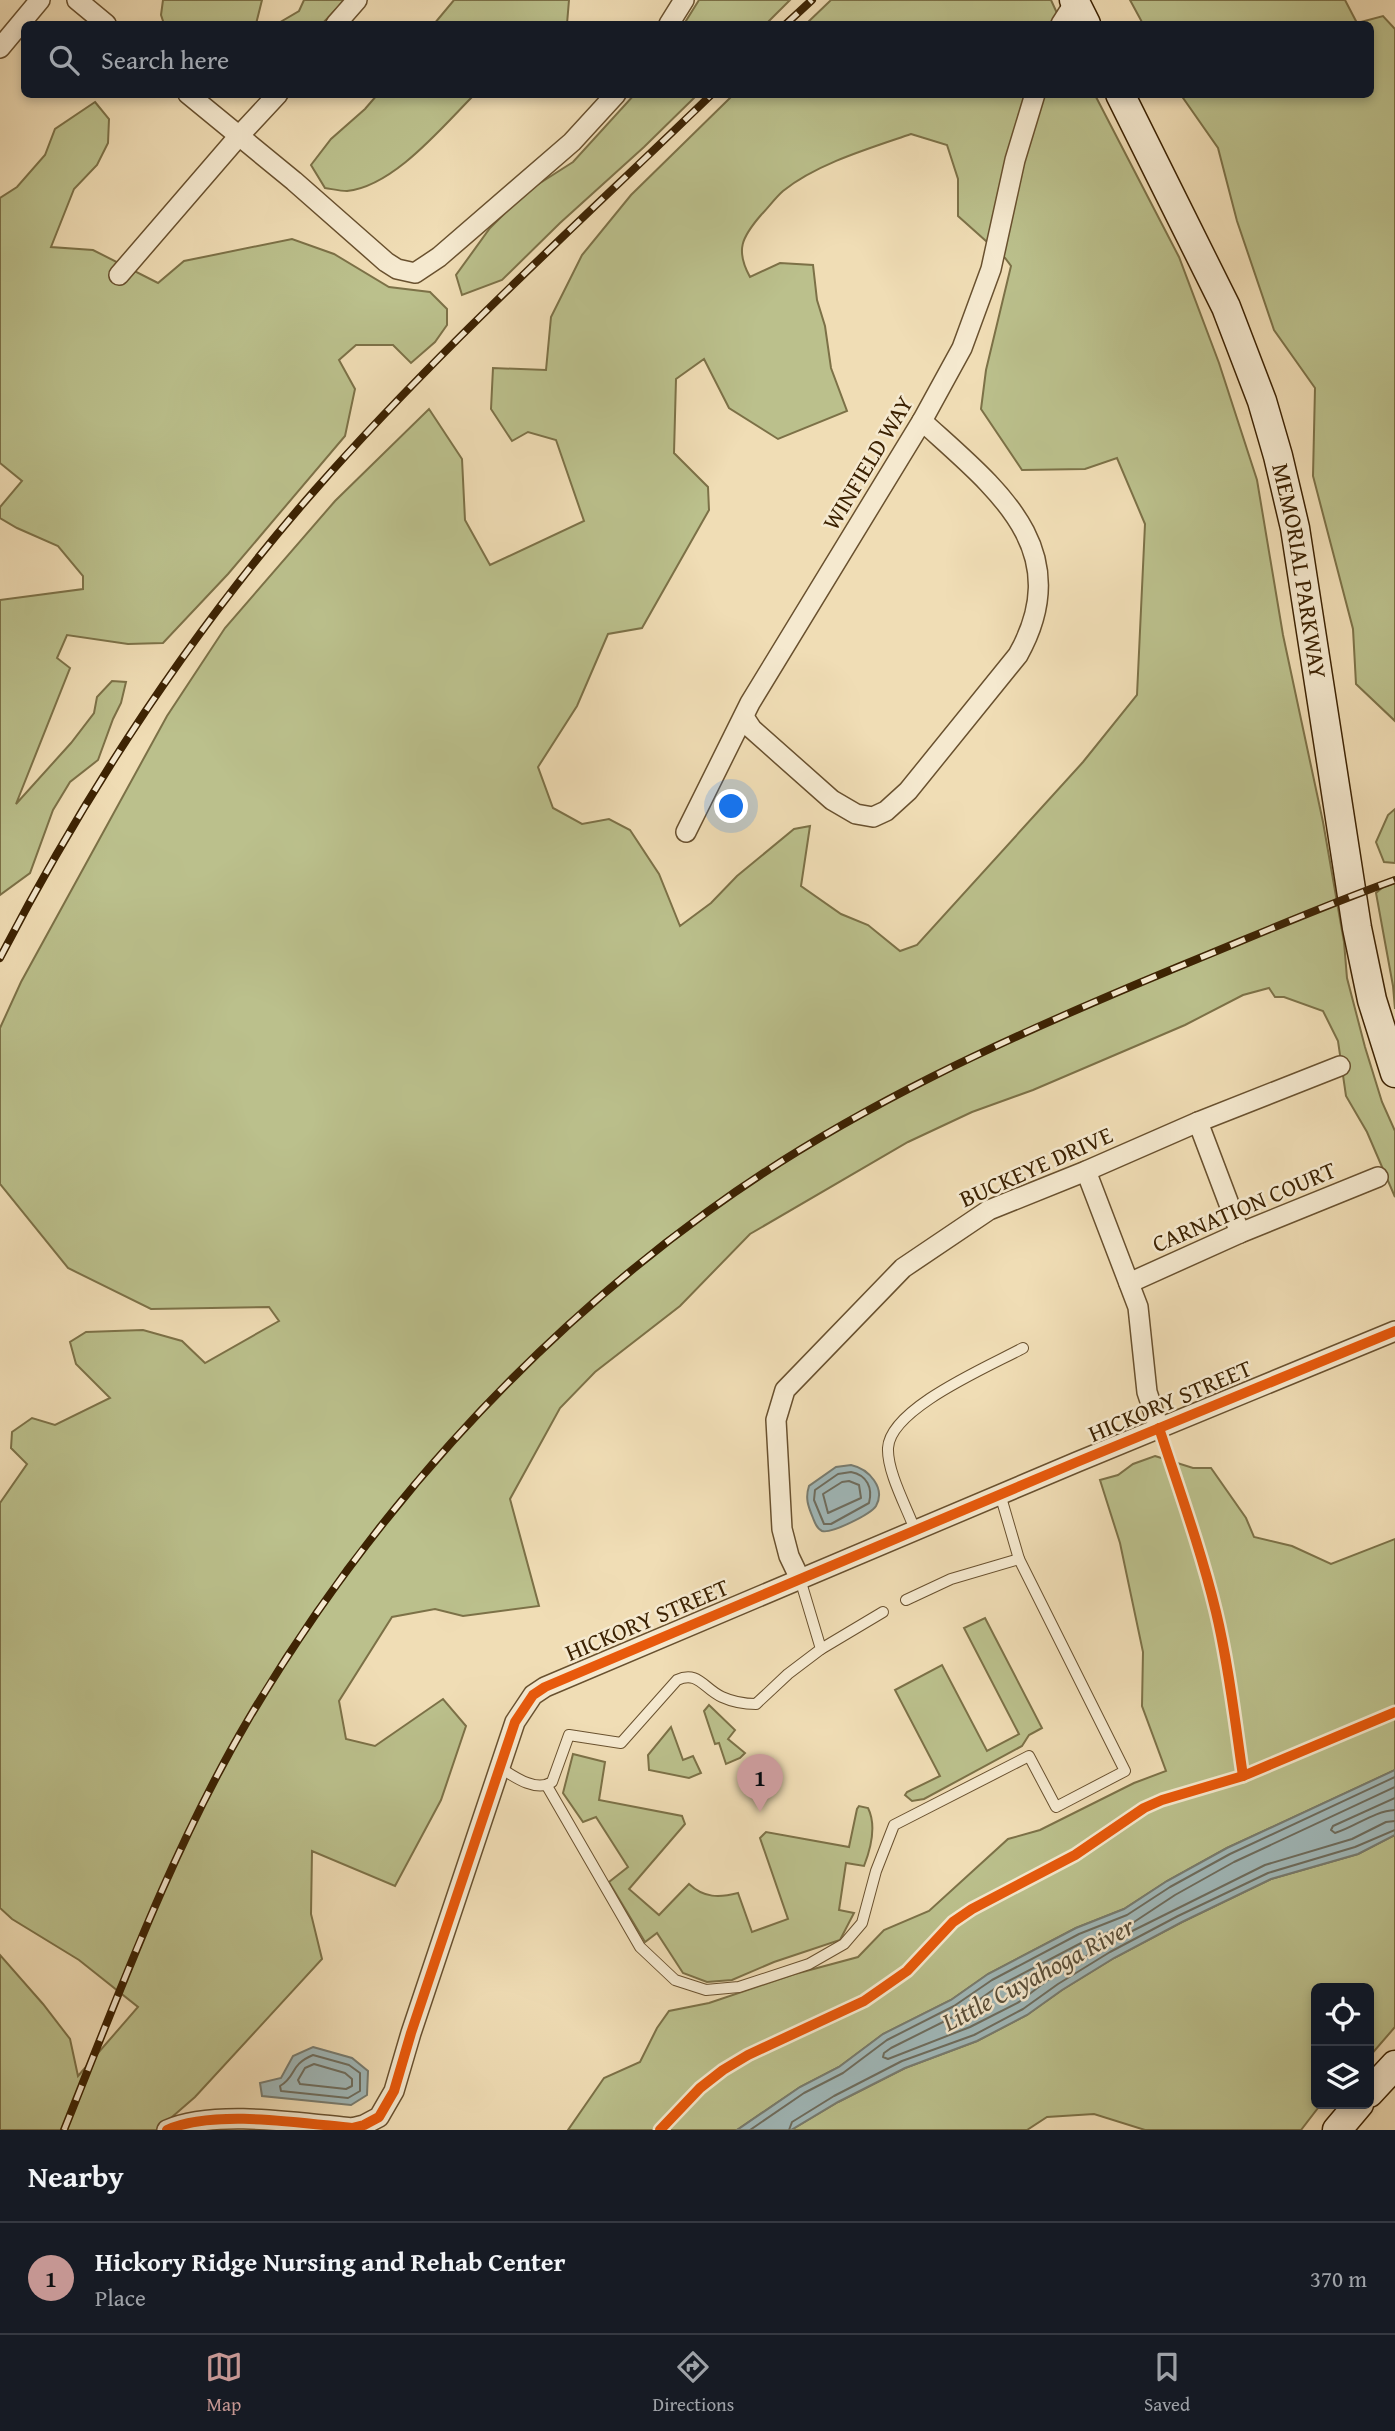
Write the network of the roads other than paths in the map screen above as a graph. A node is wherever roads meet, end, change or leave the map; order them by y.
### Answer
1 (40, 0) edge
2 (77, 0) edge
3 (357, 0) edge
4 (684, 0) edge
5 (22, 21) edge
6 (102, 21) edge
7 (339, 21) edge
8 (671, 21) edge
9 (21, 23) edge
10 (0, 48) edge
11 (193, 98) edge
12 (274, 98) edge
13 (612, 98) edge
14 (1034, 98) edge
15 (1122, 98) edge
16 (237, 137) junction
17 (119, 275) dead end
18 (922, 421) junction
19 (744, 717) junction
20 (686, 832) dead end
21 (1340, 1066) dead end
22 (1395, 1073) edge
23 (1198, 1122) junction
24 (1086, 1171) junction
25 (1378, 1177) dead end
26 (1240, 1233) junction
27 (1129, 1283) junction
28 (1395, 1331) edge
29 (1023, 1349) dead end
30 (1158, 1428) junction
31 (1000, 1494) junction
32 (915, 1530) junction
33 (1019, 1559) junction
34 (800, 1579) junction
35 (906, 1600) dead end
36 (883, 1612) dead end
37 (821, 1649) junction
38 (499, 1767) junction
39 (547, 1786) junction
40 (1395, 2064) edge
41 (1374, 2087) edge
42 (1355, 2109) edge
43 (167, 2130) edge
44 (1337, 2130) edge

1 - 5 street
2 - 6 street
3 - 7 street
4 - 8 street
9 - 10 street
11 - 16 street
12 - 16 street
13 - 16 street
14 - 18 street, WINFIELD WAY
15 - 22 main road, MEMORIAL PARKWAY
16 - 17 street
18 - 19 street, WINFIELD WAY
18 - 19 street
19 - 20 street, WINFIELD WAY
21 - 23 street, BUCKEYE DRIVE
23 - 24 street, BUCKEYE DRIVE
23 - 26 street
24 - 27 street
24 - 34 street, BUCKEYE DRIVE
25 - 26 street, CARNATION COURT
26 - 27 street, CARNATION COURT
27 - 30 street
28 - 30 street, HICKORY STREET
29 - 32 lane
30 - 31 street, HICKORY STREET
31 - 32 street, HICKORY STREET
31 - 33 lane
32 - 34 street, HICKORY STREET
33 - 35 lane
33 - 39 lane
34 - 37 lane
34 - 38 street, HICKORY STREET
36 - 37 lane
37 - 39 lane
38 - 39 lane
38 - 43 street, HICKORY STREET
40 - 41 main road
42 - 44 main road

